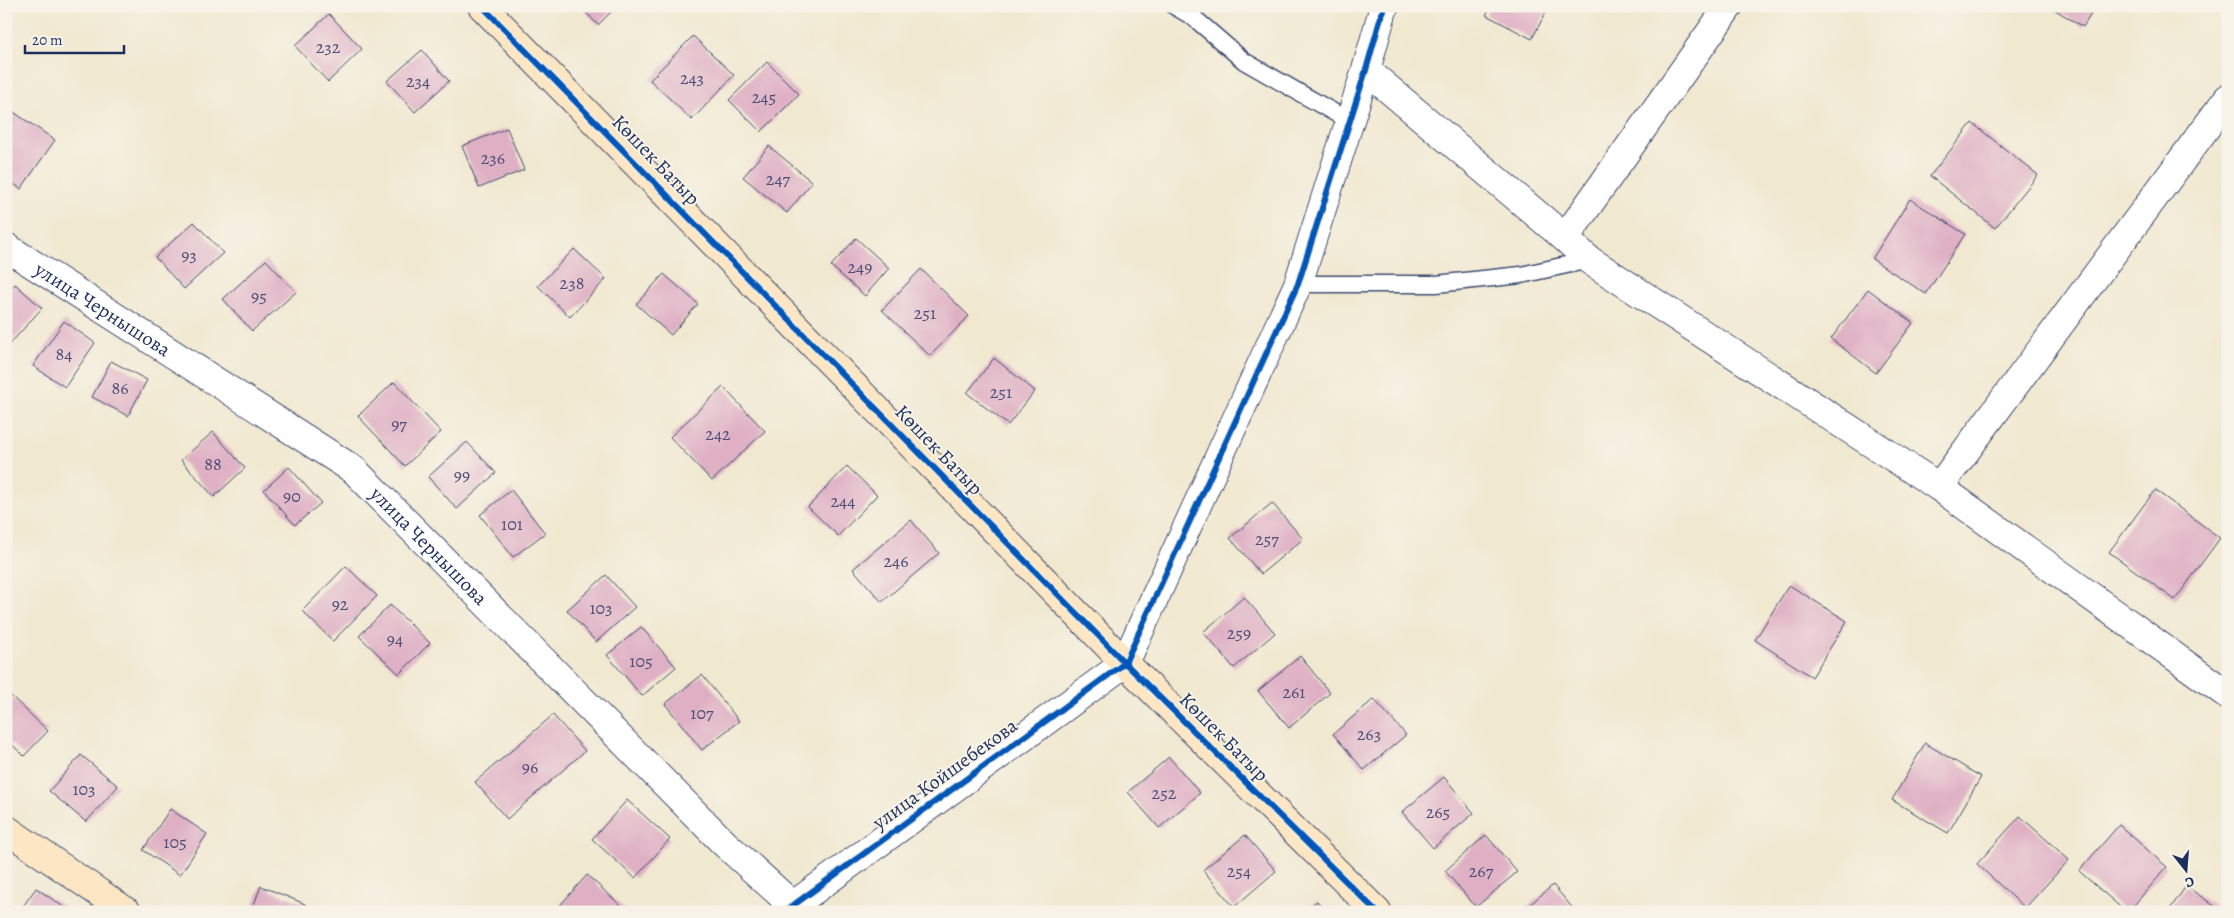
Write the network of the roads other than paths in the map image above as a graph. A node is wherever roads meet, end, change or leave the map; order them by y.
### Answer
1 (482, 6) edge
2 (1174, 6) edge
3 (1384, 6) edge
4 (1729, 6) edge
5 (1366, 70) junction
6 (2228, 98) edge
7 (1349, 121) junction
8 (1564, 238) junction
9 (6, 247) edge
10 (1589, 260) junction
11 (1298, 284) junction
12 (1939, 487) junction
13 (1125, 663) junction
14 (2228, 695) edge
15 (6, 829) edge
16 (793, 910) edge
17 (127, 912) edge
18 (1376, 912) edge

1 - 13 street, Көшек Батыр
2 - 7 lane
3 - 5 street
4 - 8 street
5 - 7 street
5 - 8 street
6 - 12 street
7 - 11 street
8 - 10 street
9 - 16 street, улица Чернышова
10 - 11 lane
10 - 12 street
11 - 13 street
12 - 14 street
13 - 16 street, улица Койшебекова
13 - 18 street, Көшек Батыр
15 - 17 street

